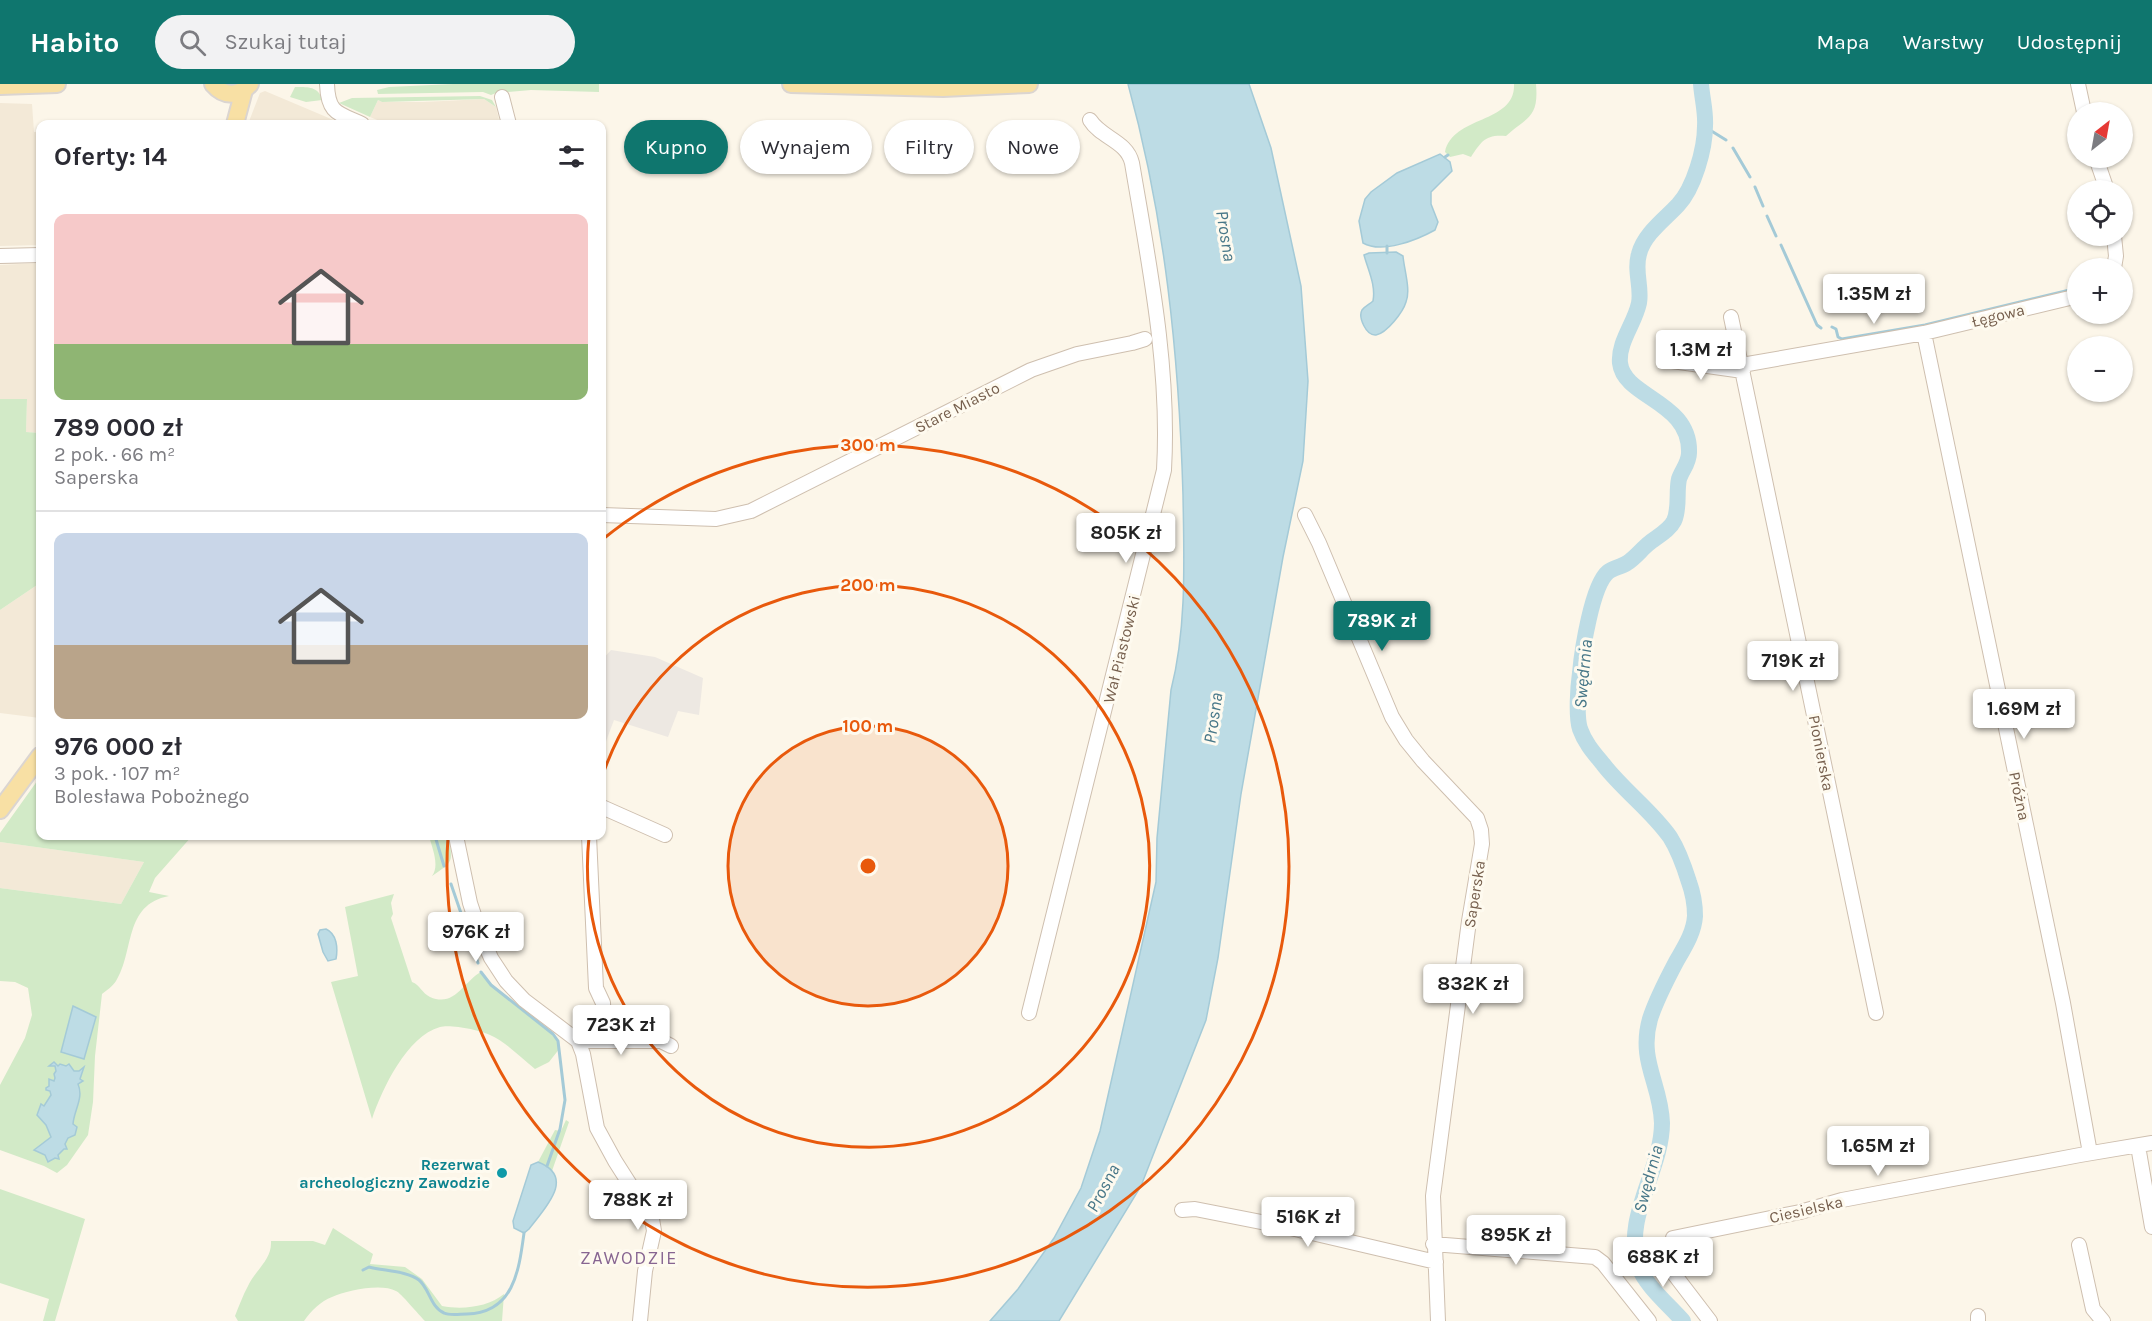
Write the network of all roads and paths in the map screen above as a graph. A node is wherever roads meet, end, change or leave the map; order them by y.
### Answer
1 (57, 84) edge
2 (327, 84) edge
3 (791, 84) edge
4 (1029, 84) edge
5 (2078, 84) edge
6 (0, 86) edge
7 (250, 86) edge
8 (213, 87) edge
9 (502, 97) dead end
10 (2082, 102) edge
11 (231, 120) edge
12 (235, 120) edge
13 (355, 120) edge
14 (507, 120) edge
15 (1090, 120) dead end
16 (36, 255) edge
17 (0, 256) edge
18 (2067, 299) edge
19 (1731, 317) dead end
20 (1924, 333) junction
21 (1145, 339) dead end
22 (1665, 360) dead end
23 (1742, 368) junction
24 (606, 515) edge
25 (1305, 515) dead end
26 (36, 761) edge
27 (606, 809) edge
28 (0, 810) edge
29 (665, 835) dead end
30 (457, 840) edge
31 (589, 840) edge
32 (1029, 1013) dead end
33 (1876, 1013) dead end
34 (605, 1040) junction
35 (578, 1041) junction
36 (671, 1046) dead end
37 (2145, 1144) edge
38 (2090, 1153) junction
39 (1182, 1210) dead end
40 (2152, 1227) edge
41 (1433, 1244) junction
42 (2079, 1245) dead end
43 (1436, 1262) junction
44 (640, 1321) edge
45 (1438, 1321) edge
46 (1649, 1321) edge
47 (1710, 1321) edge
48 (2103, 1321) edge

1 - 6 main road
2 - 13 street
3 - 4 main road
5 - 10 street
7 - 8 main road
7 - 12 main road
8 - 11 main road
9 - 14 street
15 - 32 street, Wał Piastowski
16 - 17 street
18 - 20 street, Łęgowa
19 - 23 street, Pionierska
20 - 23 street, Łęgowa
20 - 38 street, Próżna
21 - 24 street, Stare Miasto
22 - 23 street, Łęgowa
23 - 33 street, Pionierska
25 - 41 street, Saperska
26 - 28 main road
27 - 29 street
30 - 35 street
31 - 34 street
34 - 35 street
34 - 36 street
35 - 44 street
37 - 38 street, Ciesielska
37 - 40 street
38 - 47 street, Ciesielska
39 - 43 street
41 - 43 street, Saperska
41 - 46 street
42 - 48 street
43 - 45 street, Saperska

